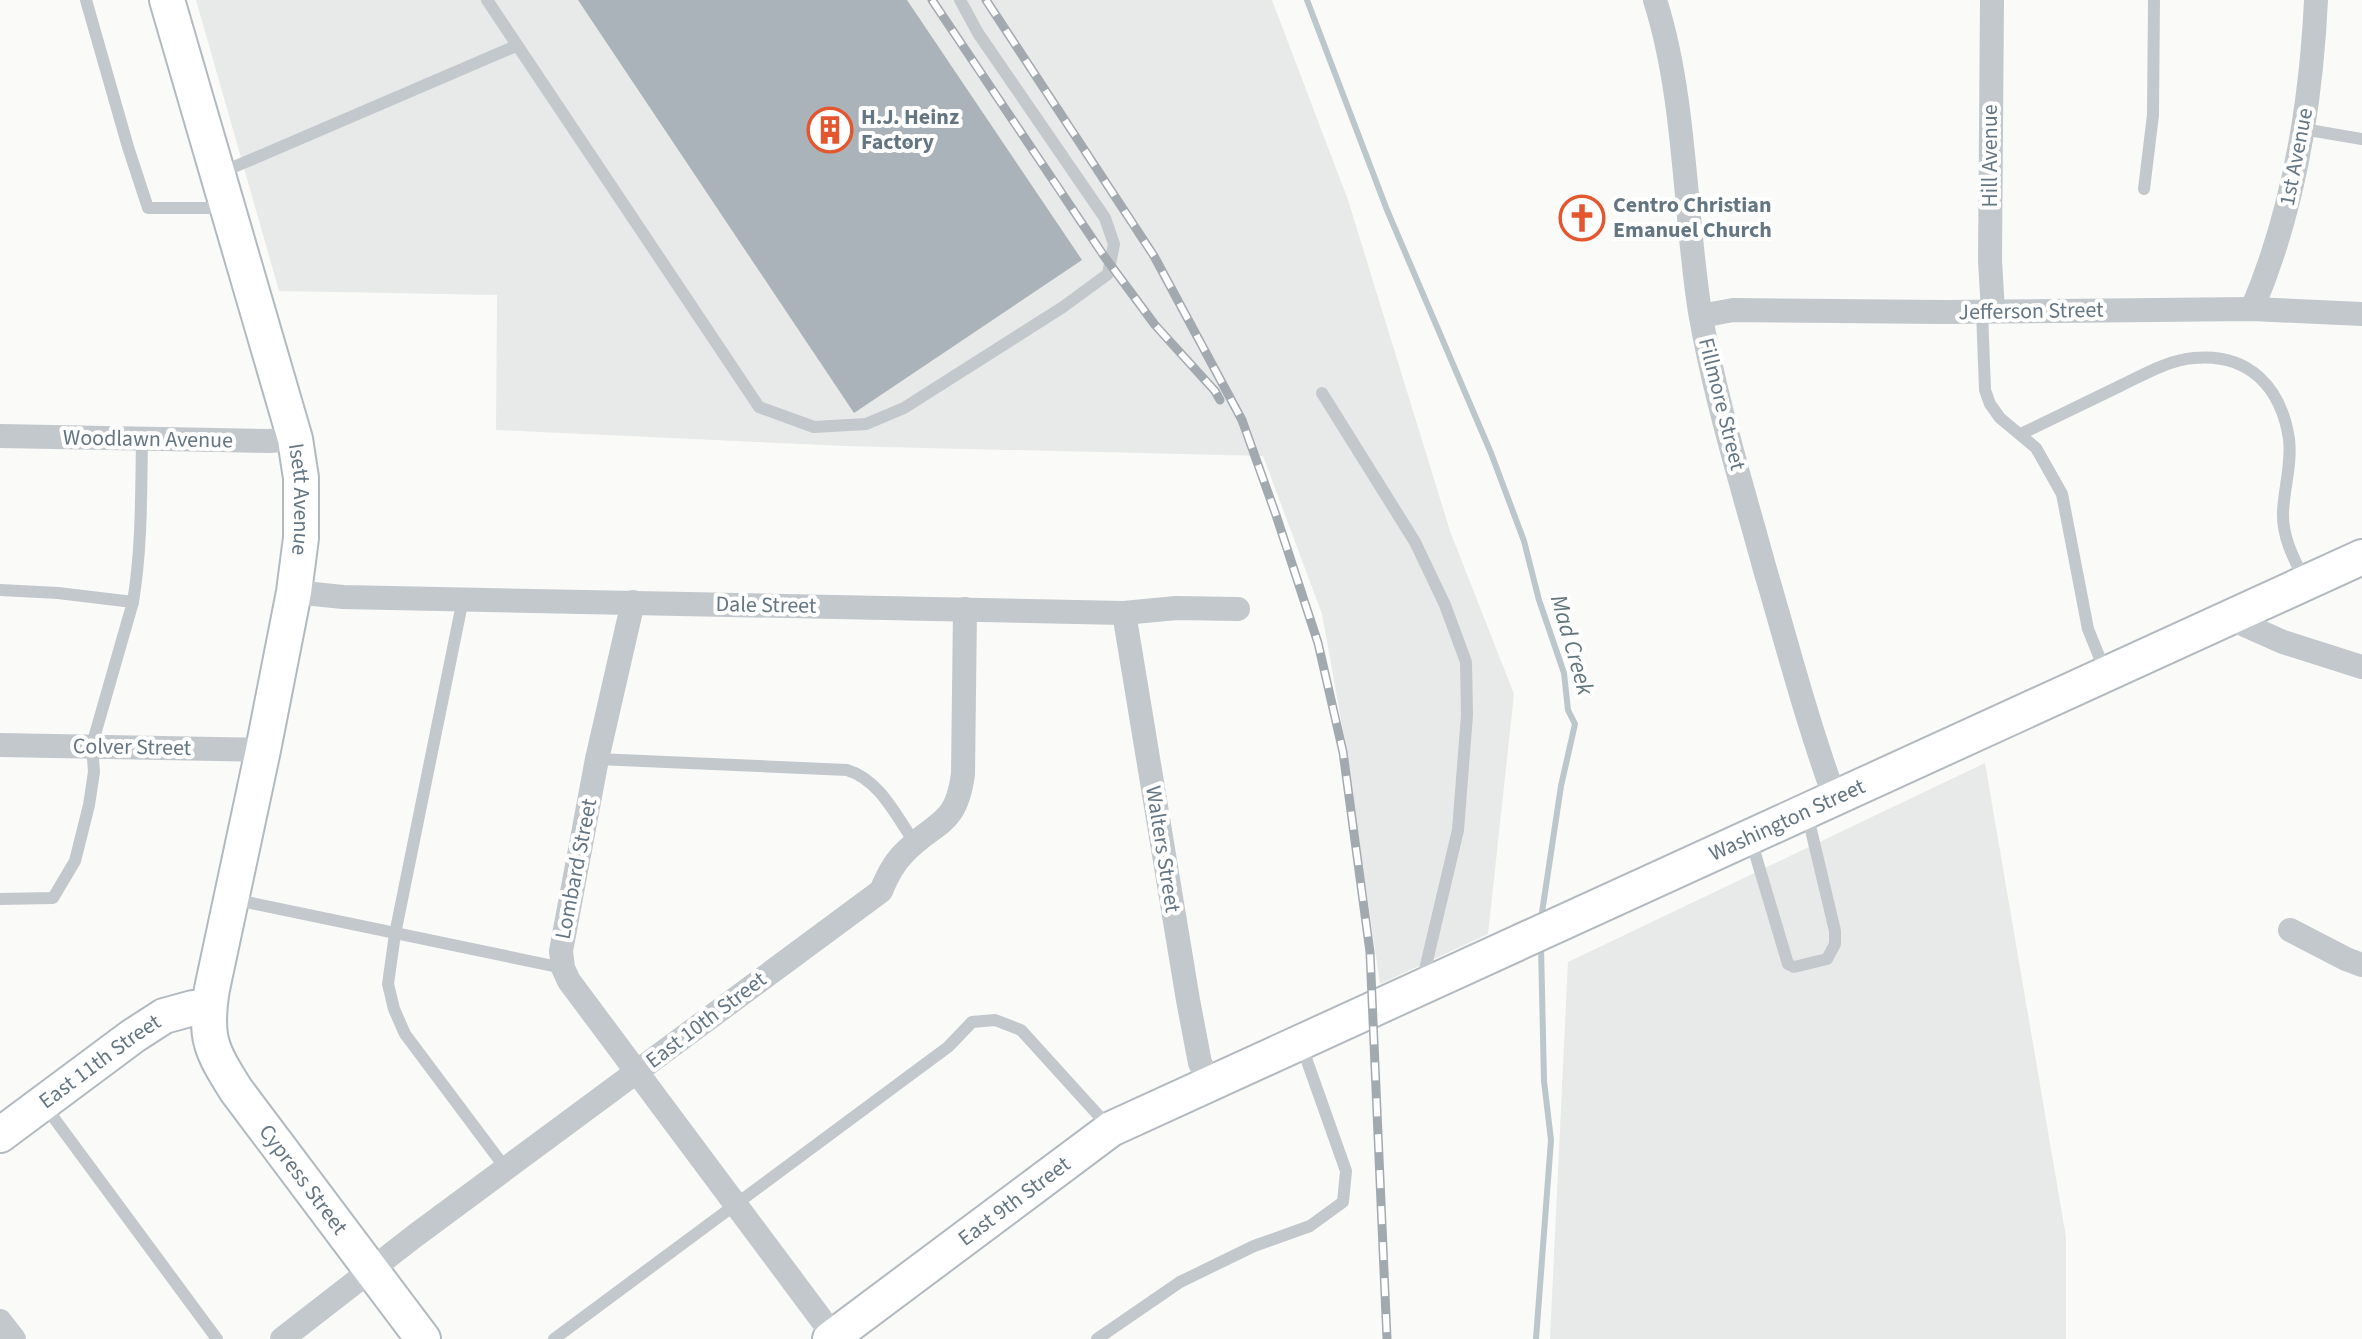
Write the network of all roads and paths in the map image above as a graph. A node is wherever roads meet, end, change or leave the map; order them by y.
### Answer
1 (86, 0) edge
2 (167, 0) edge
3 (487, 0) edge
4 (960, 0) edge
5 (1655, 0) edge
6 (1992, 0) edge
7 (2154, 0) edge
8 (2316, 0) edge
9 (516, 46) junction
10 (2303, 129) junction
11 (2362, 139) edge
12 (217, 174) junction
13 (2144, 189) dead end
14 (226, 208) junction
15 (2252, 309) junction
16 (1988, 311) junction
17 (2362, 314) edge
18 (1701, 316) junction
19 (1322, 393) dead end
20 (2021, 434) junction
21 (0, 436) edge
22 (142, 439) junction
23 (295, 439) junction
24 (2362, 557) edge
25 (2306, 583) junction
26 (0, 590) edge
27 (294, 592) junction
28 (463, 599) junction
29 (133, 602) junction
30 (633, 602) junction
31 (965, 609) junction
32 (1238, 609) dead end
33 (1124, 613) junction
34 (2229, 618) junction
35 (2362, 667) edge
36 (2107, 674) junction
37 (0, 745) edge
38 (92, 745) junction
39 (263, 750) junction
40 (597, 759) junction
41 (1821, 805) junction
42 (1751, 836) junction
43 (915, 843) junction
44 (0, 899) edge
45 (232, 899) junction
46 (2290, 930) dead end
47 (395, 934) junction
48 (2362, 965) edge
49 (563, 968) junction
50 (1421, 986) junction
51 (209, 1008) junction
52 (1300, 1042) junction
53 (637, 1071) junction
54 (1211, 1083) junction
55 (43, 1103) junction
56 (1111, 1129) junction
57 (0, 1135) edge
58 (506, 1169) junction
59 (736, 1203) junction
60 (371, 1271) junction
61 (834, 1338) edge
62 (217, 1339) edge
63 (282, 1339) edge
64 (423, 1339) edge
65 (554, 1339) edge
66 (1097, 1339) edge

1 - 14 lane
2 - 12 main road, Isett Avenue
3 - 9 lane
4 - 9 lane
5 - 18 street, Fillmore Street
6 - 16 street, Hill Avenue
7 - 13 lane
8 - 10 street, 1st Avenue
9 - 12 lane
10 - 11 lane
10 - 15 street, 1st Avenue
12 - 14 main road, Isett Avenue
14 - 23 main road, Isett Avenue
15 - 16 street, Jefferson Street
15 - 17 street, Jefferson Street
16 - 18 street, Jefferson Street
16 - 20 lane
18 - 41 street, Fillmore Street
19 - 50 lane
20 - 25 lane
20 - 36 lane
21 - 22 street, Woodlawn Avenue
22 - 23 street, Woodlawn Avenue
22 - 29 lane
23 - 27 main road, Isett Avenue
24 - 25 main road, Washington Street
25 - 34 main road, Washington Street
26 - 29 lane
27 - 28 street, Dale Street
27 - 39 main road, Isett Avenue
28 - 30 street, Dale Street
28 - 47 lane
29 - 38 lane
30 - 31 street, Dale Street
30 - 40 street, Lombard Street
31 - 33 street, Dale Street
31 - 43 street, East 10th Street
32 - 33 street, Dale Street
33 - 54 street, Walters Street
34 - 35 street
34 - 36 main road, Washington Street
36 - 41 main road, Washington Street
37 - 38 street, Colver Street
38 - 39 street, Colver Street
38 - 44 lane
39 - 45 main road, Isett Avenue
40 - 43 lane
40 - 49 street, Lombard Street
41 - 42 main road, Washington Street
41 - 42 lane
42 - 50 main road, Washington Street
43 - 53 street, East 10th Street
45 - 47 lane
45 - 51 main road, Isett Avenue
46 - 48 street
47 - 49 lane
47 - 58 lane
49 - 53 street, Lombard Street
50 - 52 main road, Washington Street
51 - 55 main road, East 11th Street
51 - 60 main road, Cypress Street
52 - 54 main road, Washington Street
52 - 66 lane
53 - 58 street, East 10th Street
53 - 59 street, Lombard Street
54 - 56 main road, East 9th Street
55 - 57 main road, East 11th Street
55 - 62 lane
56 - 59 lane
56 - 61 main road, East 9th Street
58 - 60 street, East 10th Street
59 - 61 street, Lombard Street
59 - 65 lane
60 - 63 street, East 10th Street
60 - 64 main road, Cypress Street

